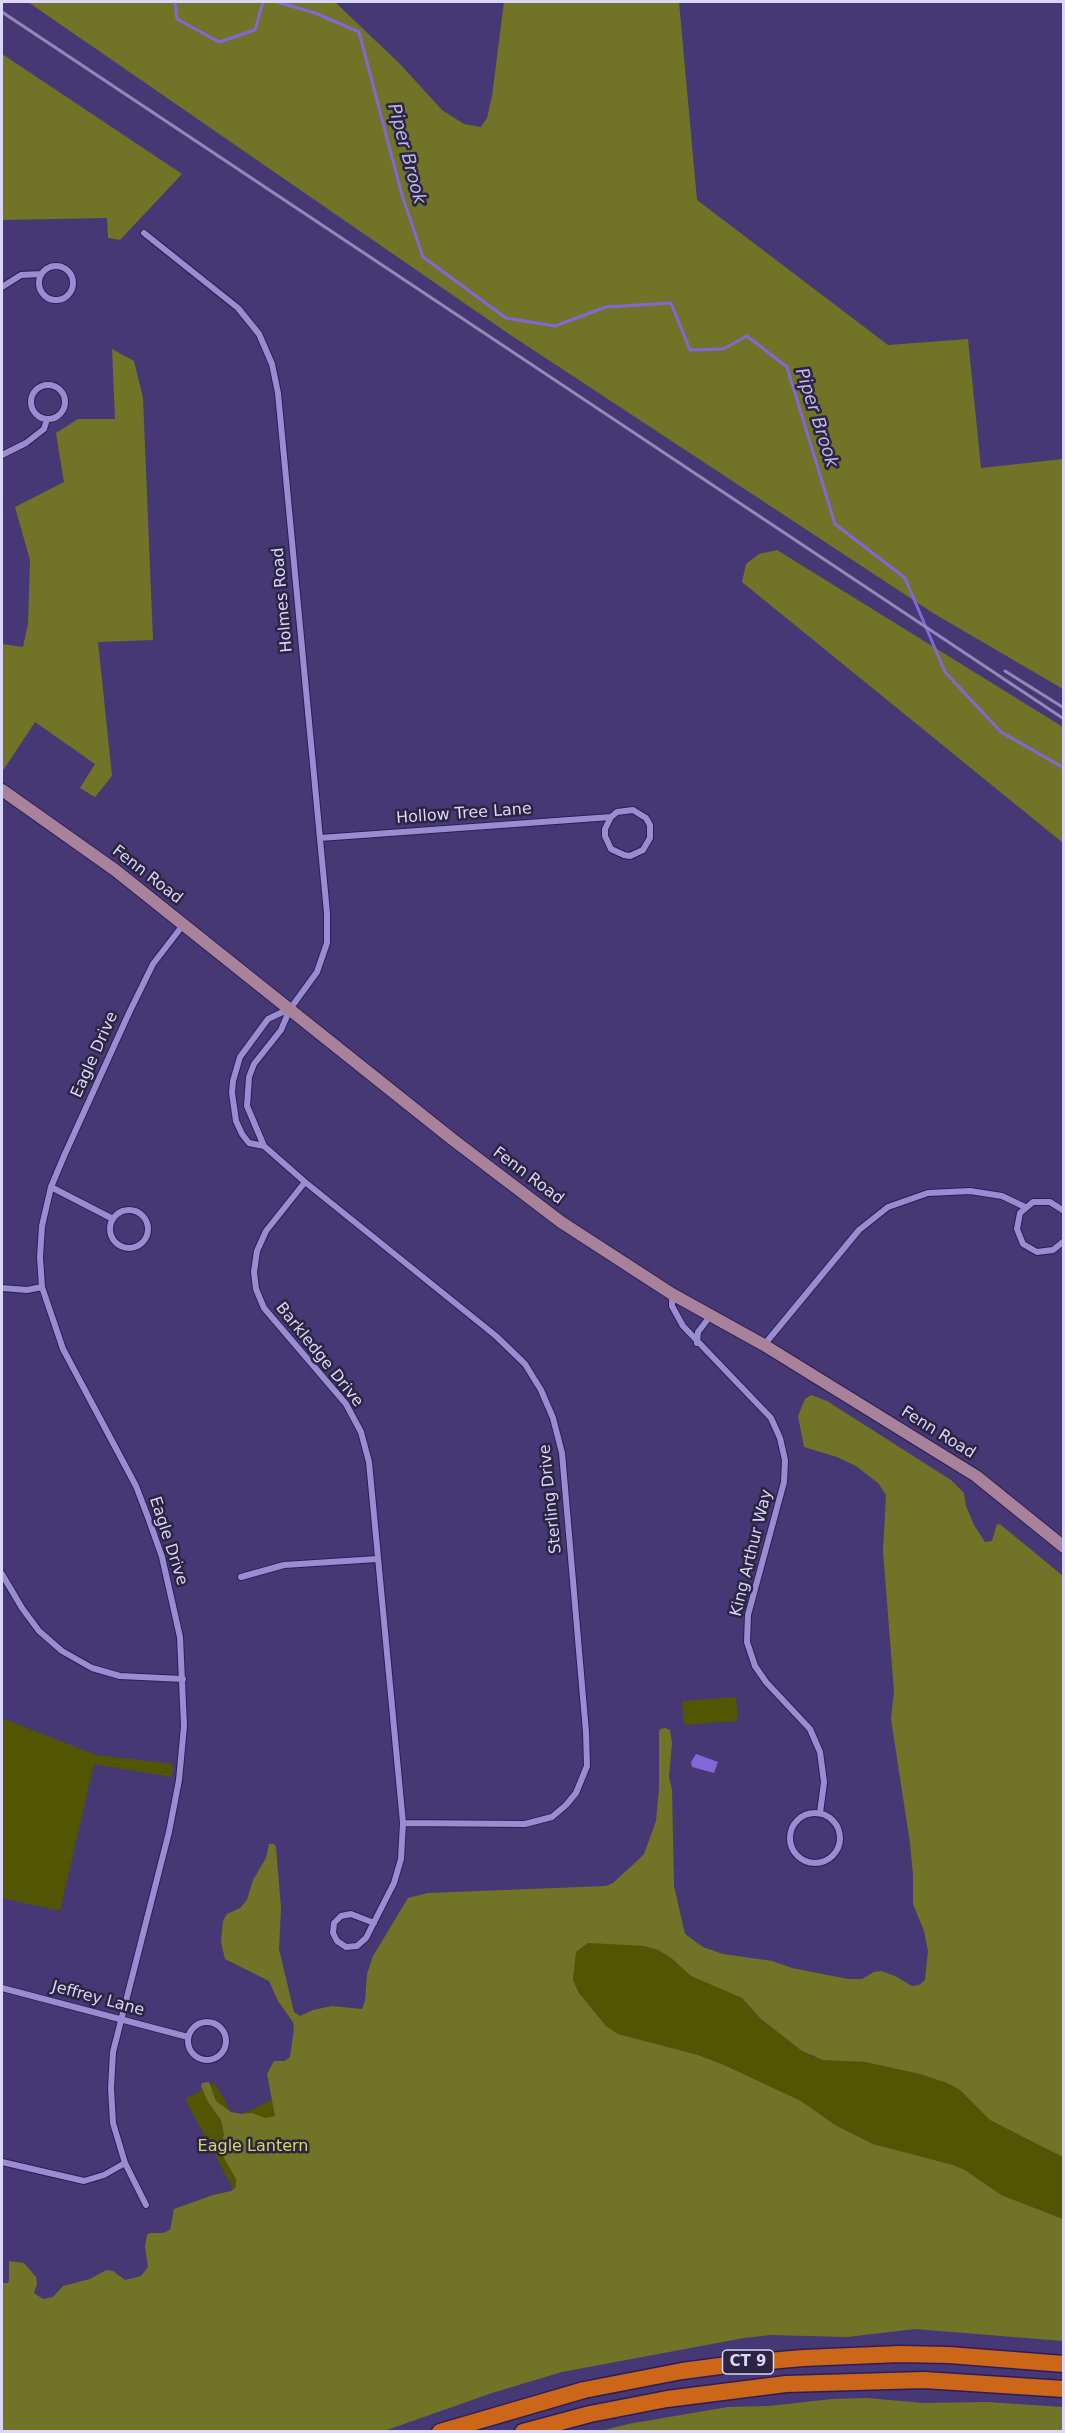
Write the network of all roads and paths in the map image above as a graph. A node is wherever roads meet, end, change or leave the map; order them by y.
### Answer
1 (144, 233) dead end
2 (41, 274) junction
3 (2, 287) edge
4 (47, 419) junction
5 (2, 455) edge
6 (2, 790) edge
7 (611, 817) junction
8 (320, 838) junction
9 (183, 925) junction
10 (290, 1009) junction
11 (264, 1146) junction
12 (305, 1182) junction
13 (51, 1187) junction
14 (1025, 1207) junction
15 (1064, 1211) edge
16 (113, 1219) junction
17 (1064, 1241) edge
18 (42, 1287) junction
19 (2, 1288) edge
20 (672, 1293) junction
21 (711, 1316) junction
22 (698, 1343) junction
23 (764, 1345) junction
24 (1064, 1547) edge
25 (377, 1559) junction
26 (2, 1574) edge
27 (241, 1577) dead end
28 (4, 1584) edge
29 (183, 1679) junction
30 (820, 1813) junction
31 (403, 1823) junction
32 (374, 1923) junction
33 (2, 1988) edge
34 (122, 2018) junction
35 (188, 2037) junction
36 (2, 2162) edge
37 (125, 2163) junction
38 (146, 2205) dead end
39 (1064, 2364) edge
40 (1064, 2389) edge
41 (440, 2432) edge
42 (523, 2432) edge

1 - 8 street, Holmes Road
2 - 2 street
2 - 3 street
4 - 4 street
4 - 5 street
6 - 9 street, Fenn Road
7 - 7 street, Hollow Tree Lane
7 - 8 street, Hollow Tree Lane
8 - 10 street, Holmes Road
9 - 10 street, Fenn Road
9 - 13 street, Eagle Drive
10 - 11 street, Sterling Drive
10 - 11 street, Sterling Drive
10 - 20 street, Fenn Road
11 - 12 street, Sterling Drive
12 - 25 street, Barkledge Drive
12 - 31 street, Sterling Drive
13 - 16 street
13 - 18 street, Eagle Drive
14 - 15 street
14 - 17 street
14 - 23 street
16 - 16 street
18 - 19 street
18 - 29 street, Eagle Drive
20 - 21 street, Fenn Road
20 - 22 street, King Arthur Way
21 - 22 street
21 - 23 street, Fenn Road
22 - 30 street, King Arthur Way
23 - 24 street, Fenn Road
25 - 27 street
25 - 31 street, Barkledge Drive
26 - 28 street
28 - 29 street
29 - 34 street, Eagle Drive
30 - 30 street
31 - 32 street, Barkledge Drive
32 - 32 street, Barkledge Drive
33 - 34 street, Jeffrey Lane
34 - 35 street, Jeffrey Lane
34 - 37 street, Eagle Drive
35 - 35 street
36 - 37 street
37 - 38 street, Eagle Drive
39 - 41 highway, CT 9
40 - 42 highway, CT 9

